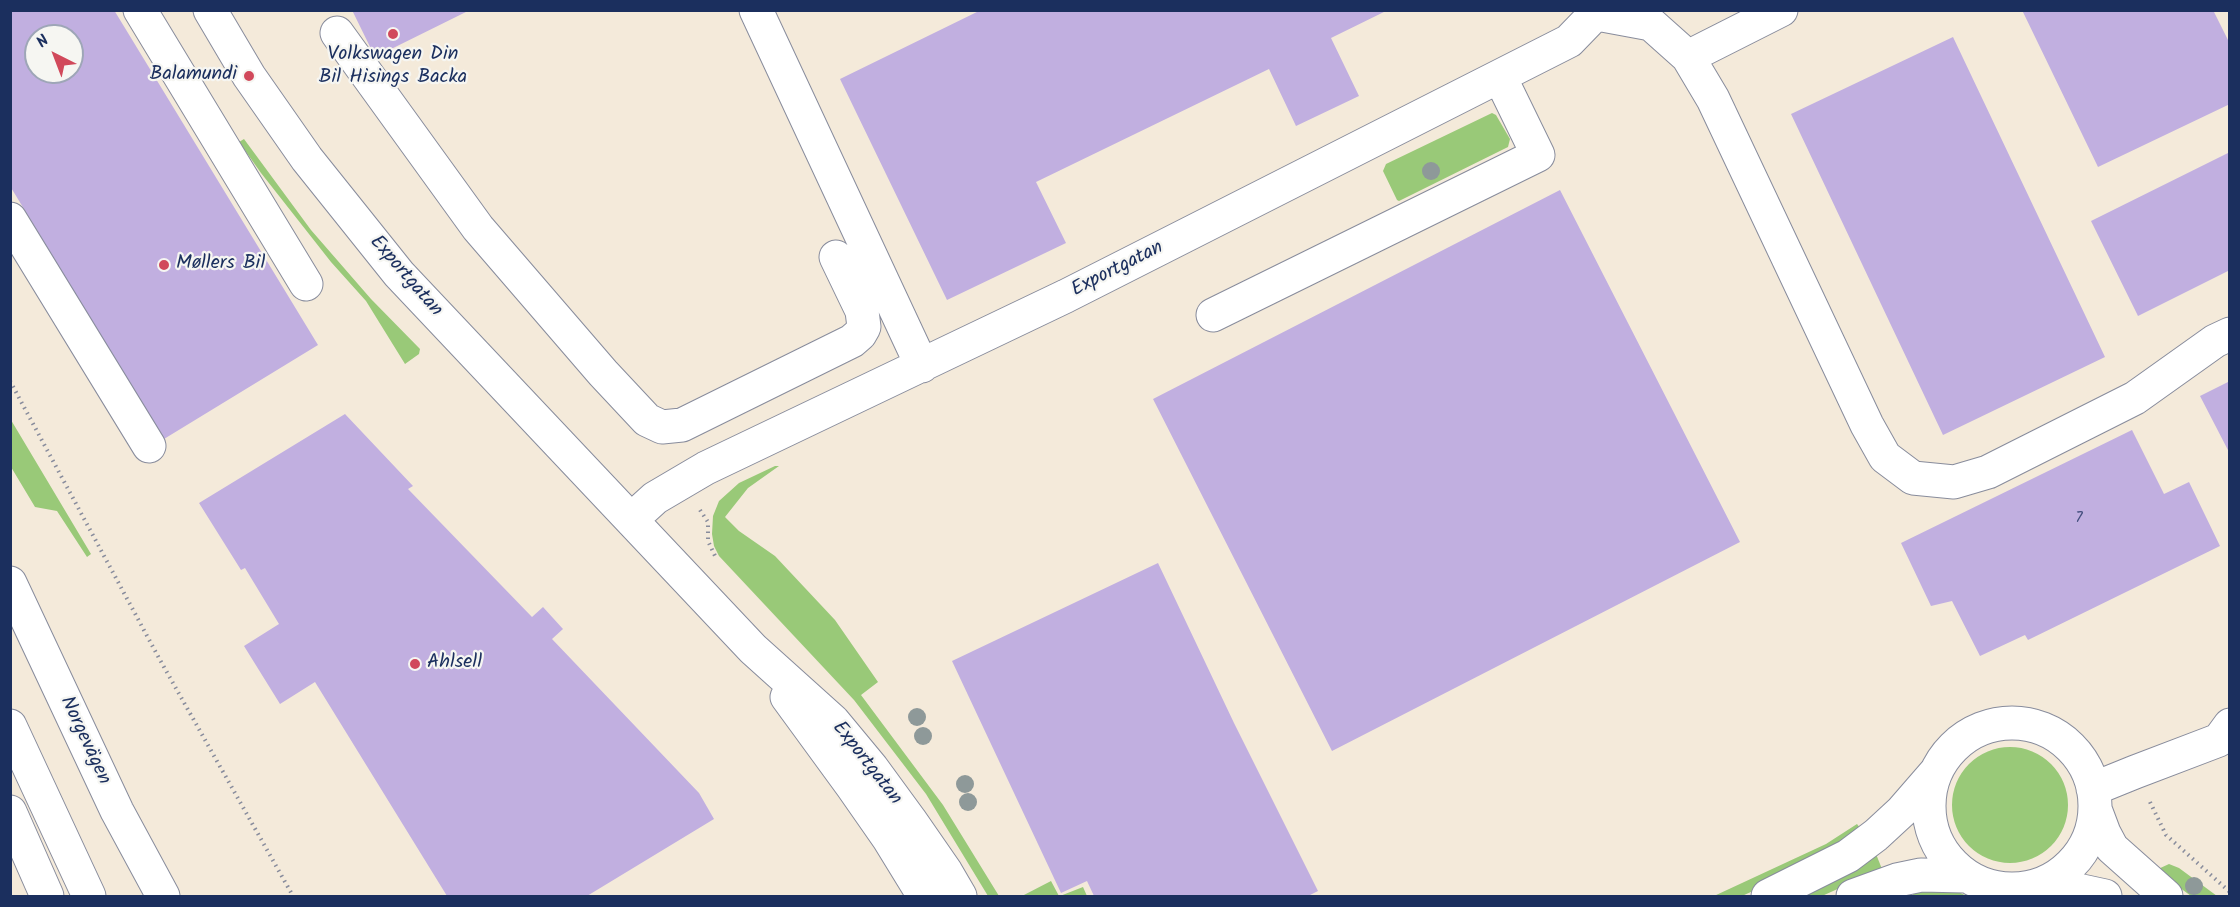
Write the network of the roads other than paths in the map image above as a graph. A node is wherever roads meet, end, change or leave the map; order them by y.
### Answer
1 (140, 10) edge
2 (210, 10) edge
3 (756, 10) edge
4 (1781, 10) edge
5 (1598, 12) edge
6 (1664, 17) edge
7 (337, 33) dead end
8 (1688, 57) junction
9 (1500, 77) junction
10 (10, 219) edge
11 (837, 257) dead end
12 (306, 284) dead end
13 (1213, 315) dead end
14 (2229, 334) edge
15 (922, 366) junction
16 (149, 446) dead end
17 (632, 519) junction
18 (10, 583) edge
19 (753, 649) junction
20 (10, 726) edge
21 (2226, 737) edge
22 (1936, 772) junction
23 (2094, 799) junction
24 (10, 812) edge
25 (1965, 876) junction
26 (2032, 889) edge
27 (47, 897) edge
28 (89, 897) edge
29 (163, 897) edge
30 (924, 897) edge
31 (960, 897) edge
32 (1768, 897) edge
33 (1853, 897) edge
34 (2105, 897) edge
35 (2166, 897) edge

1 - 12 main road
2 - 17 main road, Exportgatan
3 - 15 main road
4 - 8 main road
5 - 6 main road
5 - 9 main road, Exportgatan
6 - 8 main road
7 - 11 main road
8 - 14 main road
9 - 13 main road
9 - 15 main road, Exportgatan
10 - 16 main road
15 - 17 main road, Exportgatan
17 - 19 main road, Exportgatan
18 - 29 main road, Norgevägen
19 - 30 main road, Exportgatan
19 - 31 main road, Exportgatan
20 - 28 main road
21 - 23 main road
22 - 23 main road
22 - 25 main road
22 - 32 main road
23 - 26 main road
23 - 35 main road
24 - 27 main road
25 - 26 main road
25 - 33 main road
26 - 34 main road

